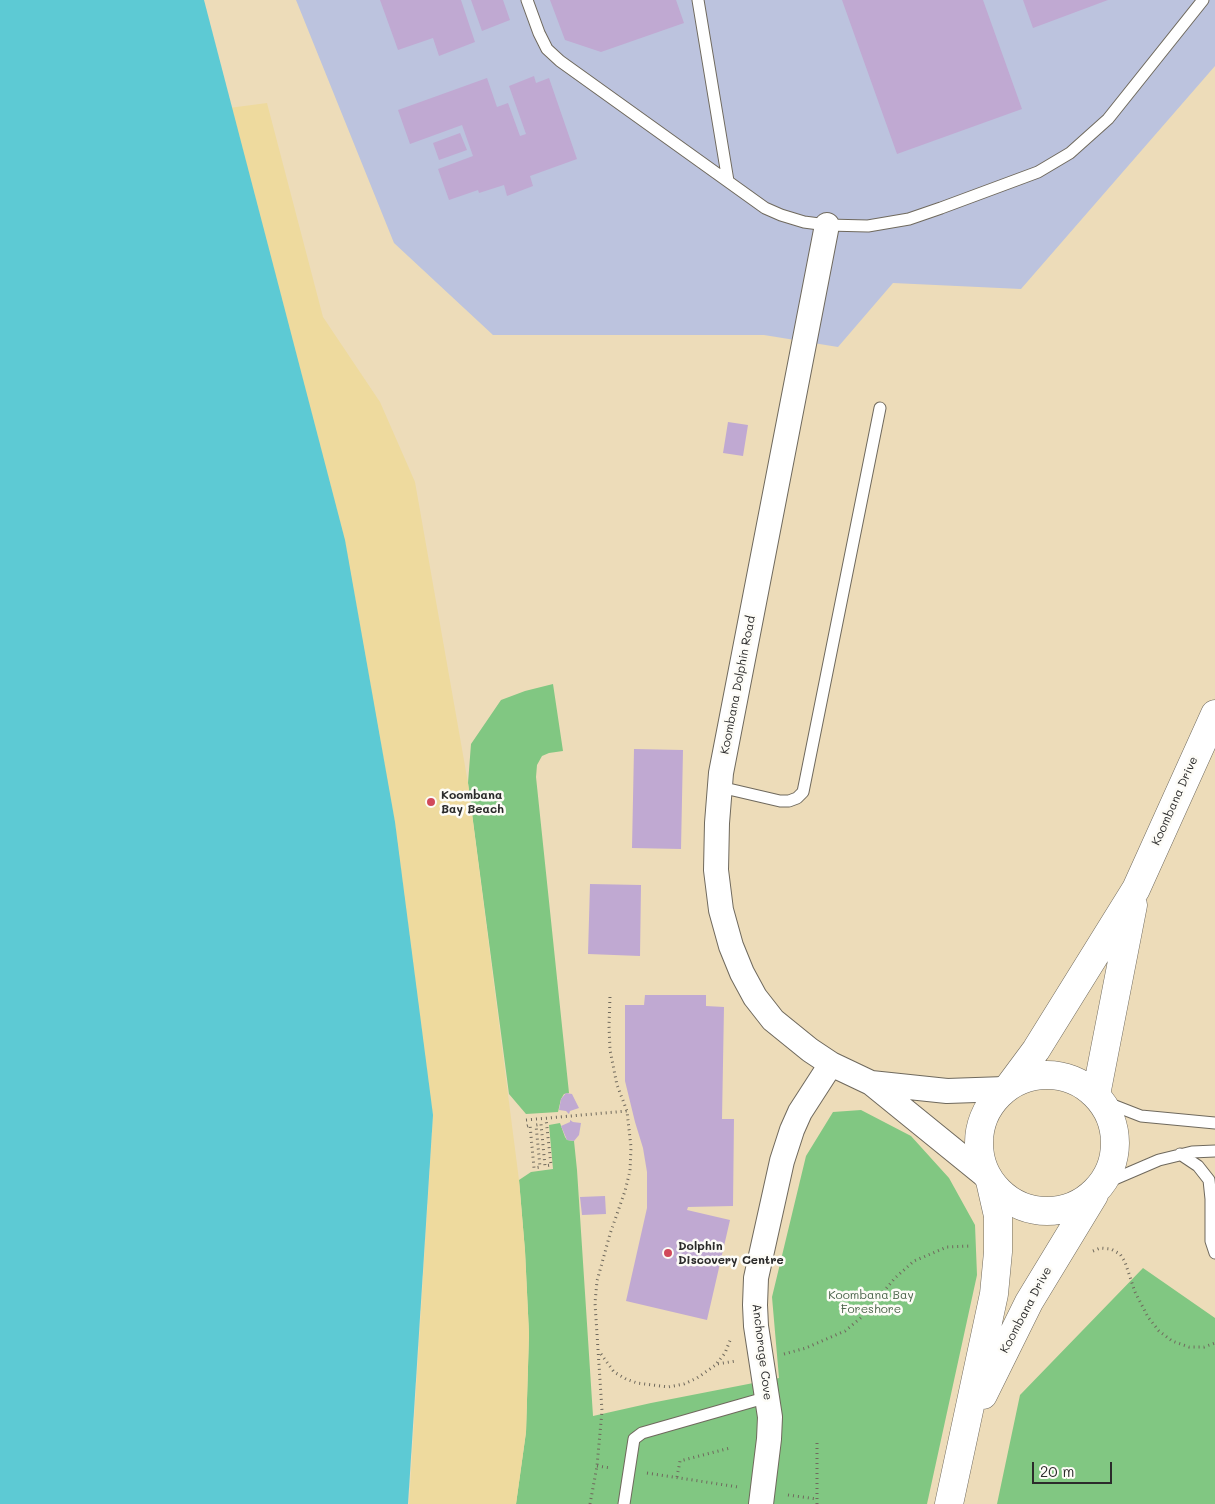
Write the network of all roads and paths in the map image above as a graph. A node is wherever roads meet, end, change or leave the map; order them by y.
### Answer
1 (527, 0) edge
2 (698, 0) edge
3 (1203, 0) edge
4 (728, 181) junction
5 (827, 225) junction
6 (880, 408) dead end
7 (1215, 714) edge
8 (720, 787) junction
9 (1136, 889) junction
10 (610, 996) dead end
11 (831, 1064) junction
12 (871, 1083) junction
13 (1008, 1087) junction
14 (1098, 1097) junction
15 (627, 1111) junction
16 (546, 1119) junction
17 (526, 1120) dead end
18 (1215, 1124) edge
19 (527, 1126) dead end
20 (1215, 1151) edge
21 (1180, 1154) junction
22 (989, 1180) junction
23 (1100, 1187) junction
24 (978, 1247) dead end
25 (1086, 1253) dead end
26 (1215, 1253) edge
27 (1215, 1343) edge
28 (599, 1351) junction
29 (761, 1358) junction
30 (768, 1397) junction
31 (964, 1434) junction
32 (817, 1442) dead end
33 (730, 1448) dead end
34 (597, 1466) junction
35 (629, 1471) junction
36 (677, 1478) junction
37 (762, 1497) edge
38 (817, 1499) junction
39 (590, 1504) edge
40 (624, 1504) edge
41 (817, 1504) edge
42 (949, 1504) edge

1 - 4 lane
2 - 4 lane
3 - 5 lane
4 - 5 lane
5 - 8 street, Koombana Dolphin Road
6 - 8 lane
7 - 9 main road, Koombana Drive
8 - 11 street, Koombana Dolphin Road
9 - 13 main road, Koombana Drive
9 - 14 main road, Koombana Drive
10 - 15 path
11 - 12 street, Koombana Dolphin Road
11 - 29 street, Anchorage Cove
12 - 13 street, Koombana Dolphin Road
12 - 22 street, Koombana Dolphin Road
13 - 14 main road
13 - 22 main road
14 - 18 lane
14 - 23 main road
15 - 16 path
15 - 28 path
16 - 17 path
16 - 19 path
20 - 21 lane
21 - 23 lane
21 - 26 lane
22 - 23 main road
22 - 31 main road, Koombana Drive
23 - 31 main road, Koombana Drive
24 - 29 path
25 - 27 path
28 - 29 path
28 - 34 path
29 - 30 street, Anchorage Cove
30 - 35 lane
30 - 37 street, Anchorage Cove
31 - 42 main road, Koombana Drive
32 - 38 path
33 - 36 path
34 - 35 path
34 - 39 path
35 - 36 path
35 - 40 lane
36 - 37 path
37 - 38 path
38 - 41 path

